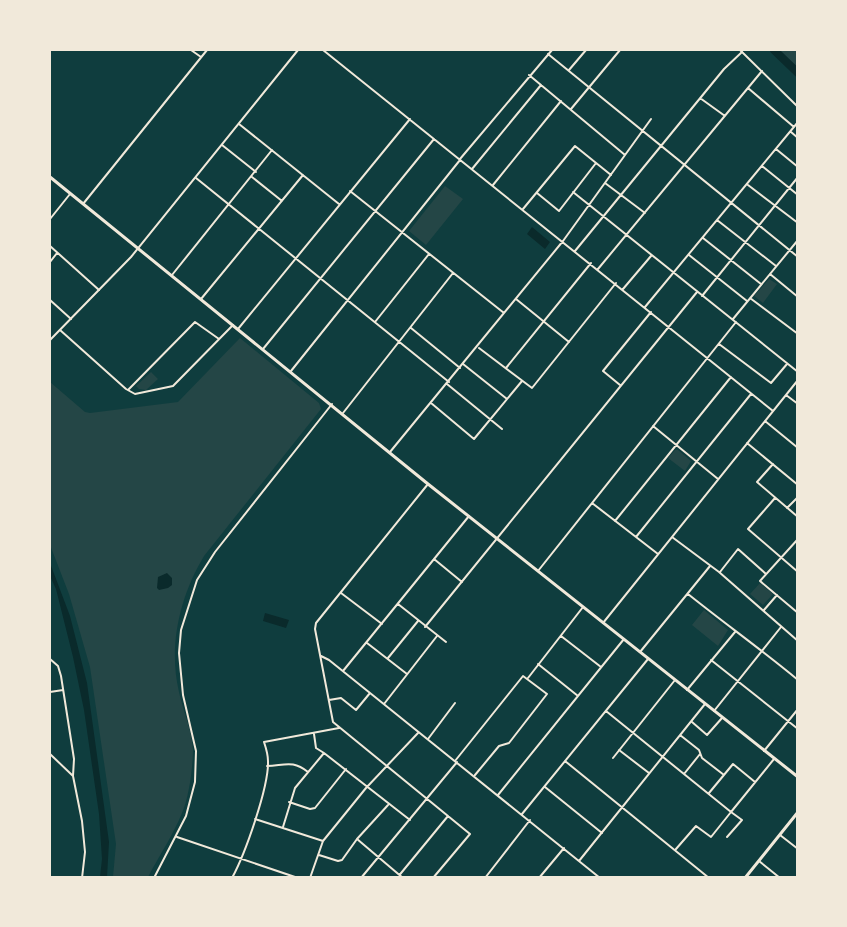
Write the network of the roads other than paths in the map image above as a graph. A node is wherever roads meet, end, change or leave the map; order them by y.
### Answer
1 (191, 50) edge
2 (207, 50) edge
3 (298, 50) edge
4 (323, 50) edge
5 (552, 50) edge
6 (586, 50) edge
7 (620, 50) edge
8 (741, 51) edge
9 (548, 54) junction
10 (201, 57) junction
11 (569, 70) junction
12 (762, 71) junction
13 (529, 75) junction
14 (541, 85) junction
15 (589, 87) junction
16 (748, 88) junction
17 (700, 98) junction
18 (561, 101) junction
19 (798, 106) edge
20 (571, 109) junction
21 (724, 116) junction
22 (410, 119) junction
23 (651, 119) dead end
24 (798, 122) edge
25 (239, 124) junction
26 (794, 126) junction
27 (642, 131) junction
28 (790, 131) junction
29 (798, 138) edge
30 (434, 139) junction
31 (222, 146) junction
32 (661, 146) junction
33 (776, 149) junction
34 (272, 150) junction
35 (625, 155) junction
36 (460, 159) junction
37 (596, 163) junction
38 (685, 164) junction
39 (762, 166) junction
40 (798, 166) edge
41 (472, 169) junction
42 (256, 172) junction
43 (303, 175) junction
44 (611, 175) junction
45 (50, 177) edge
46 (252, 177) junction
47 (798, 177) edge
48 (196, 178) junction
49 (605, 183) junction
50 (747, 184) junction
51 (493, 186) junction
52 (789, 188) junction
53 (350, 191) junction
54 (573, 192) junction
55 (537, 193) junction
56 (70, 194) junction
57 (621, 195) junction
58 (798, 195) edge
59 (282, 201) junction
60 (732, 202) junction
61 (339, 204) junction
62 (83, 205) junction
63 (230, 205) junction
64 (588, 206) junction
65 (774, 206) junction
66 (523, 209) junction
67 (376, 211) junction
68 (645, 213) junction
69 (602, 216) junction
70 (50, 219) edge
71 (717, 220) junction
72 (798, 224) edge
73 (758, 225) junction
74 (259, 229) junction
75 (402, 233) junction
76 (626, 236) junction
77 (703, 238) junction
78 (798, 240) edge
79 (562, 241) junction
80 (744, 242) junction
81 (50, 246) edge
82 (139, 249) junction
83 (575, 250) junction
84 (790, 250) junction
85 (57, 253) junction
86 (429, 254) junction
87 (651, 255) junction
88 (689, 255) junction
89 (798, 256) edge
90 (295, 257) junction
91 (729, 259) junction
92 (50, 262) edge
93 (591, 263) junction
94 (776, 266) junction
95 (598, 269) junction
96 (453, 273) junction
97 (674, 274) junction
98 (770, 274) junction
99 (172, 275) junction
100 (716, 277) junction
101 (321, 278) junction
102 (616, 283) junction
103 (761, 284) junction
104 (623, 289) junction
105 (99, 290) junction
106 (696, 292) junction
107 (702, 296) junction
108 (798, 297) edge
109 (201, 299) junction
110 (516, 299) junction
111 (50, 300) edge
112 (348, 300) junction
113 (749, 300) junction
114 (645, 307) junction
115 (651, 312) junction
116 (504, 313) junction
117 (70, 319) junction
118 (733, 319) junction
119 (544, 321) junction
120 (375, 322) junction
121 (736, 322) junction
122 (233, 325) junction
123 (669, 327) junction
124 (238, 328) junction
125 (410, 328) junction
126 (60, 330) junction
127 (798, 334) edge
128 (219, 339) junction
129 (50, 340) edge
130 (399, 341) junction
131 (569, 342) junction
132 (719, 344) junction
133 (478, 347) junction
134 (263, 349) junction
135 (708, 358) junction
136 (787, 363) junction
137 (462, 366) junction
138 (506, 368) junction
139 (291, 372) junction
140 (798, 372) edge
141 (731, 377) junction
142 (798, 380) edge
143 (522, 381) junction
144 (448, 383) junction
145 (621, 386) junction
146 (128, 390) junction
147 (751, 394) junction
148 (786, 394) junction
149 (507, 399) junction
150 (431, 403) junction
151 (332, 404) junction
152 (798, 404) edge
153 (773, 411) junction
154 (343, 413) junction
155 (490, 420) junction
156 (765, 421) junction
157 (653, 426) junction
158 (502, 429) dead end
159 (747, 443) junction
160 (676, 445) junction
161 (798, 448) edge
162 (390, 452) junction
163 (696, 461) junction
164 (773, 464) junction
165 (718, 479) junction
166 (428, 483) junction
167 (798, 485) edge
168 (798, 497) edge
169 (775, 498) junction
170 (592, 502) junction
171 (787, 508) junction
172 (469, 516) junction
173 (798, 517) edge
174 (615, 521) junction
175 (636, 537) junction
176 (672, 537) junction
177 (498, 539) junction
178 (798, 539) edge
179 (658, 554) junction
180 (781, 557) junction
181 (434, 560) junction
182 (710, 566) junction
183 (537, 571) junction
184 (719, 572) junction
185 (798, 572) edge
186 (766, 574) junction
187 (462, 582) junction
188 (341, 592) junction
189 (688, 594) junction
190 (777, 595) junction
191 (398, 604) junction
192 (583, 607) junction
193 (764, 610) junction
194 (798, 613) edge
195 (418, 621) junction
196 (603, 622) junction
197 (382, 624) junction
198 (425, 627) junction
199 (781, 627) junction
200 (735, 631) junction
201 (437, 636) junction
202 (560, 636) junction
203 (624, 639) junction
204 (798, 641) edge
205 (446, 642) dead end
206 (366, 643) junction
207 (763, 650) junction
208 (640, 652) junction
209 (320, 656) junction
210 (388, 659) junction
211 (648, 659) junction
212 (50, 660) edge
213 (711, 660) junction
214 (538, 664) junction
215 (601, 667) junction
216 (343, 671) junction
217 (407, 674) junction
218 (527, 679) junction
219 (675, 680) junction
220 (798, 680) edge
221 (738, 681) junction
222 (63, 690) junction
223 (687, 690) junction
224 (50, 692) edge
225 (370, 693) junction
226 (578, 696) junction
227 (328, 700) junction
228 (384, 704) junction
229 (455, 704) dead end
230 (705, 704) junction
231 (798, 709) edge
232 (606, 711) junction
233 (714, 711) junction
234 (722, 718) junction
235 (788, 721) junction
236 (691, 722) junction
237 (339, 728) junction
238 (798, 729) edge
239 (419, 732) junction
240 (314, 733) junction
241 (633, 733) junction
242 (680, 735) junction
243 (428, 739) junction
244 (619, 750) junction
245 (764, 751) junction
246 (324, 753) junction
247 (50, 754) edge
248 (700, 754) junction
249 (663, 757) junction
250 (613, 758) dead end
251 (774, 759) junction
252 (456, 761) junction
253 (565, 761) junction
254 (267, 766) junction
255 (387, 767) junction
256 (346, 769) junction
257 (308, 772) junction
258 (649, 773) junction
259 (684, 774) junction
260 (724, 775) junction
261 (73, 776) junction
262 (475, 776) junction
263 (798, 777) edge
264 (755, 782) junction
265 (545, 787) junction
266 (366, 788) junction
267 (709, 794) junction
268 (498, 795) junction
269 (426, 798) junction
270 (289, 802) junction
271 (388, 805) junction
272 (622, 808) junction
273 (731, 812) junction
274 (798, 812) edge
275 (522, 814) junction
276 (448, 816) junction
277 (255, 819) junction
278 (410, 820) junction
279 (530, 820) junction
280 (283, 827) junction
281 (602, 832) junction
282 (780, 835) junction
283 (177, 837) junction
284 (727, 837) dead end
285 (357, 839) junction
286 (323, 840) junction
287 (564, 848) junction
288 (798, 849) edge
289 (675, 850) junction
290 (318, 854) junction
291 (378, 857) junction
292 (242, 859) junction
293 (579, 861) junction
294 (759, 861) junction
295 (398, 876) edge
296 (599, 877) edge
297 (82, 878) edge
298 (154, 878) edge
299 (232, 878) edge
300 (298, 878) edge
301 (310, 878) edge
302 (361, 878) edge
303 (404, 878) edge
304 (433, 878) edge
305 (485, 878) edge
306 (539, 878) edge
307 (709, 878) edge
308 (745, 878) edge
309 (780, 878) edge

1 - 10 street
2 - 10 street
3 - 25 street
4 - 22 street
5 - 9 street
6 - 11 street
7 - 15 street
8 - 12 street
8 - 17 street
9 - 11 street
9 - 13 street
10 - 62 street
11 - 15 street
12 - 16 street
12 - 19 street
13 - 14 street
13 - 36 street
14 - 18 street
14 - 41 street
15 - 20 street
15 - 27 street
16 - 21 street
16 - 26 street
17 - 21 street
17 - 32 street
18 - 20 street
18 - 51 street
20 - 35 street
21 - 38 street
22 - 30 street
22 - 53 street
23 - 27 street
24 - 26 street
25 - 31 street
25 - 34 street
26 - 28 street
27 - 32 street
27 - 35 street
28 - 29 street
28 - 33 street
30 - 36 street
30 - 67 street
31 - 42 street
31 - 48 street
32 - 38 street
32 - 57 street
33 - 39 street
33 - 40 street
34 - 42 street
34 - 43 street
35 - 44 street
36 - 41 street
36 - 75 street
37 - 44 street
37 - 54 street
37 - 55 street
38 - 60 street
38 - 68 street
39 - 50 street
39 - 52 street
41 - 51 street
42 - 46 street
43 - 59 street
43 - 61 street
44 - 49 street
45 - 56 main road
46 - 59 street
46 - 63 street
47 - 52 street
48 - 63 street
48 - 82 street
49 - 57 street
49 - 64 street
50 - 60 street
50 - 65 street
51 - 66 street
52 - 58 street
52 - 65 street
53 - 61 street
53 - 67 street
54 - 55 street
54 - 64 street
55 - 66 street
56 - 62 main road
56 - 70 street
57 - 68 street
57 - 69 street
59 - 74 street
60 - 71 street
60 - 73 street
61 - 90 street
62 - 82 main road
63 - 74 street
63 - 99 street
64 - 69 street
64 - 79 street
65 - 72 street
65 - 73 street
66 - 79 street
67 - 75 street
67 - 101 street
68 - 76 street
69 - 76 street
69 - 83 street
71 - 77 street
71 - 80 street
73 - 80 street
73 - 84 street
74 - 90 street
74 - 109 street
75 - 86 street
75 - 112 street
76 - 87 street
76 - 95 street
77 - 88 street
77 - 91 street
78 - 84 street
79 - 83 street
79 - 110 street
80 - 91 street
80 - 94 street
81 - 85 street
82 - 99 main road
82 - 105 street
83 - 93 street
84 - 89 street
84 - 94 street
85 - 92 street
85 - 105 street
86 - 96 street
86 - 120 street
87 - 97 street
87 - 104 street
88 - 97 street
88 - 100 street
90 - 101 street
90 - 124 street
91 - 100 street
91 - 103 street
93 - 95 street
93 - 119 street
94 - 98 street
95 - 102 street
96 - 116 street
96 - 125 street
97 - 106 street
97 - 114 street
98 - 103 street
98 - 108 street
99 - 109 main road
100 - 107 street
100 - 113 street
101 - 112 street
101 - 134 street
102 - 104 street
102 - 131 street
103 - 113 street
104 - 114 street
105 - 117 street
106 - 107 street
106 - 123 street
107 - 118 street
109 - 122 main road
110 - 116 street
110 - 119 street
111 - 117 street
112 - 120 street
112 - 139 street
113 - 118 street
113 - 127 street
114 - 115 street
115 - 123 street
115 - 145 street
116 - 133 street
117 - 126 street
118 - 121 street
119 - 131 street
119 - 138 street
120 - 130 street
121 - 132 street
121 - 136 street
122 - 124 main road
122 - 128 street
123 - 135 street
123 - 145 street
124 - 134 main road
125 - 130 street
125 - 137 street
126 - 129 street
126 - 146 street
128 - 146 street
128 - 146 street
130 - 144 street
130 - 154 street
131 - 143 street
132 - 135 street
132 - 136 street
133 - 137 street
133 - 138 street
134 - 139 main road
135 - 141 street
135 - 157 street
136 - 140 street
137 - 144 street
137 - 149 street
138 - 143 street
139 - 151 main road
141 - 147 street
141 - 160 street
142 - 148 street
143 - 149 street
144 - 150 street
144 - 155 street
145 - 177 street
147 - 153 street
147 - 163 street
148 - 152 street
148 - 153 street
149 - 155 street
150 - 155 street
150 - 162 street
151 - 154 main road
151 - 283 street
153 - 156 street
154 - 162 main road
155 - 158 street
156 - 159 street
156 - 161 street
157 - 160 street
157 - 170 street
159 - 164 street
159 - 165 street
160 - 163 street
160 - 174 street
162 - 166 main road
163 - 165 street
163 - 175 street
164 - 167 street
164 - 169 street
165 - 176 street
166 - 172 main road
166 - 188 street
168 - 171 street
169 - 171 street
169 - 180 street
170 - 174 street
170 - 183 street
171 - 173 street
172 - 177 main road
172 - 181 street
174 - 175 street
175 - 179 street
176 - 179 street
176 - 182 street
177 - 183 main road
177 - 187 street
178 - 180 street
179 - 196 street
180 - 185 street
180 - 186 street
181 - 187 street
181 - 191 street
182 - 184 street
182 - 189 street
183 - 192 main road
184 - 186 street
184 - 193 street
186 - 190 street
187 - 198 street
188 - 197 street
188 - 209 street
189 - 200 street
189 - 208 street
190 - 193 street
190 - 194 street
191 - 195 street
191 - 197 street
192 - 196 main road
192 - 202 street
193 - 199 street
195 - 198 street
195 - 210 street
196 - 203 main road
197 - 206 street
198 - 201 street
199 - 204 street
199 - 207 street
200 - 207 street
200 - 213 street
201 - 205 street
201 - 217 street
202 - 214 street
202 - 215 street
203 - 208 main road
203 - 215 street
206 - 210 street
206 - 216 street
207 - 220 street
207 - 221 street
208 - 211 main road
209 - 216 street
209 - 227 street
210 - 217 street
211 - 219 main road
211 - 232 street
212 - 222 street
213 - 221 street
213 - 223 street
214 - 218 street
214 - 226 street
215 - 226 street
216 - 225 street
217 - 228 street
218 - 252 street
218 - 262 street
219 - 223 main road
219 - 241 street
221 - 233 street
221 - 235 street
222 - 224 street
222 - 261 street
223 - 230 main road
225 - 227 street
225 - 228 street
226 - 268 street
227 - 237 street
228 - 239 street
229 - 243 street
230 - 233 main road
230 - 236 street
231 - 235 street
232 - 241 street
232 - 253 street
233 - 234 main road
234 - 236 street
234 - 245 main road
235 - 238 street
235 - 245 street
236 - 242 street
237 - 240 street
237 - 255 street
239 - 243 street
239 - 255 street
240 - 246 street
240 - 254 street
241 - 244 street
241 - 249 street
242 - 248 street
242 - 249 street
243 - 252 street
244 - 250 street
244 - 258 street
245 - 251 main road
246 - 256 street
246 - 257 street
247 - 261 street
248 - 259 street
248 - 260 street
249 - 258 street
249 - 259 street
251 - 263 main road
251 - 264 street
252 - 262 street
252 - 269 street
253 - 265 street
253 - 272 street
254 - 257 street
254 - 277 street
255 - 266 street
255 - 269 street
256 - 266 street
256 - 270 street
257 - 270 street
258 - 272 street
259 - 267 street
260 - 264 street
260 - 267 street
261 - 297 street
262 - 268 street
264 - 273 street
265 - 275 street
265 - 281 street
266 - 271 street
266 - 286 street
267 - 273 street
268 - 275 street
269 - 276 street
269 - 278 street
270 - 280 street
271 - 278 street
271 - 285 street
272 - 281 street
272 - 289 street
273 - 284 street
273 - 289 street
274 - 282 main road
275 - 279 street
276 - 295 street
276 - 304 street
277 - 280 street
277 - 292 street
278 - 291 street
279 - 287 street
279 - 305 street
280 - 286 street
281 - 293 street
282 - 288 street
282 - 294 main road
283 - 292 street
283 - 298 street
285 - 290 street
285 - 291 street
286 - 290 street
287 - 293 street
287 - 306 street
289 - 307 street
290 - 301 street
291 - 295 street
291 - 302 street
292 - 299 street
292 - 300 street
293 - 296 street
294 - 308 main road
294 - 309 street
295 - 303 street

